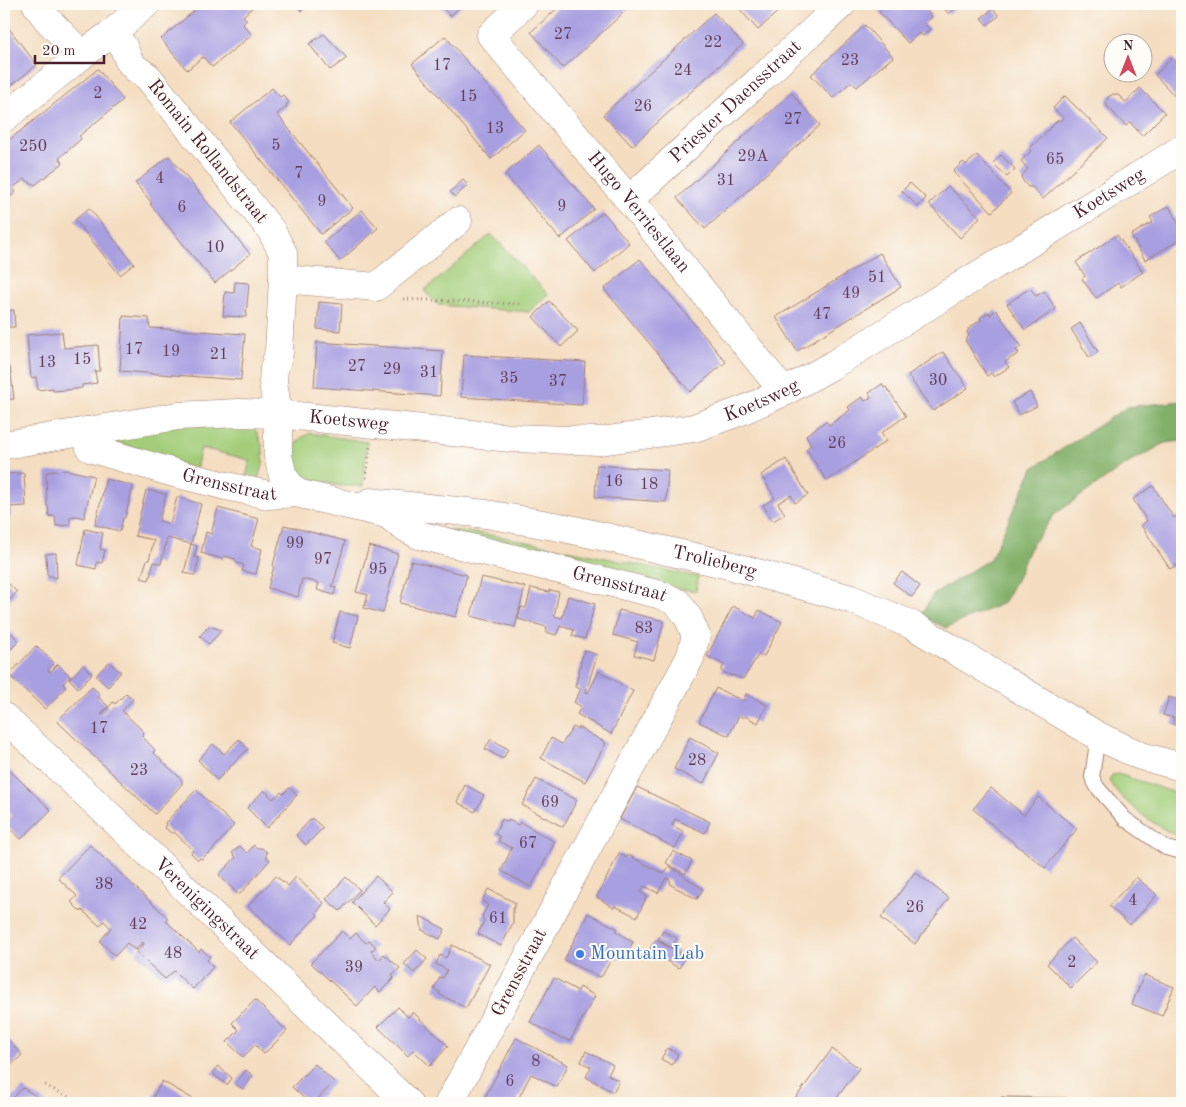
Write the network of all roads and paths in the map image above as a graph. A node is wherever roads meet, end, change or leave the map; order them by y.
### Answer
1 (36, 4) edge
2 (146, 4) edge
3 (524, 4) edge
4 (842, 4) edge
5 (112, 33) junction
6 (82, 55) junction
7 (4, 118) edge
8 (1182, 149) edge
9 (630, 200) junction
10 (458, 221) dead end
11 (284, 279) junction
12 (376, 287) junction
13 (520, 304) dead end
14 (784, 392) junction
15 (278, 414) junction
16 (371, 423) junction
17 (86, 431) junction
18 (4, 445) edge
19 (296, 493) junction
20 (364, 501) junction
21 (4, 717) edge
22 (1098, 736) junction
23 (1182, 767) edge
24 (1182, 852) edge
25 (45, 1085) dead end
26 (80, 1103) edge
27 (408, 1103) edge
28 (449, 1103) edge

1 - 6 street
2 - 5 street
3 - 9 street, Hugo Verriestlaan
4 - 9 street, Priester Daensstraat
5 - 6 street
5 - 11 street, Romain Rollandstraat
6 - 7 street
8 - 14 street, Koetsweg
9 - 14 street, Hugo Verriestlaan
10 - 12 street
11 - 12 street
11 - 15 street, Romain Rollandstraat
12 - 13 path
14 - 16 street, Koetsweg
15 - 16 street, Koetsweg
15 - 17 street, Koetsweg
15 - 19 street
16 - 20 path
17 - 18 street, Koetsweg
17 - 19 street, Grensstraat
19 - 20 street, Trolieberg
19 - 28 street, Grensstraat
20 - 22 street, Trolieberg
21 - 27 street, Verenigingstraat
22 - 23 street, Trolieberg
22 - 24 lane
25 - 26 path

